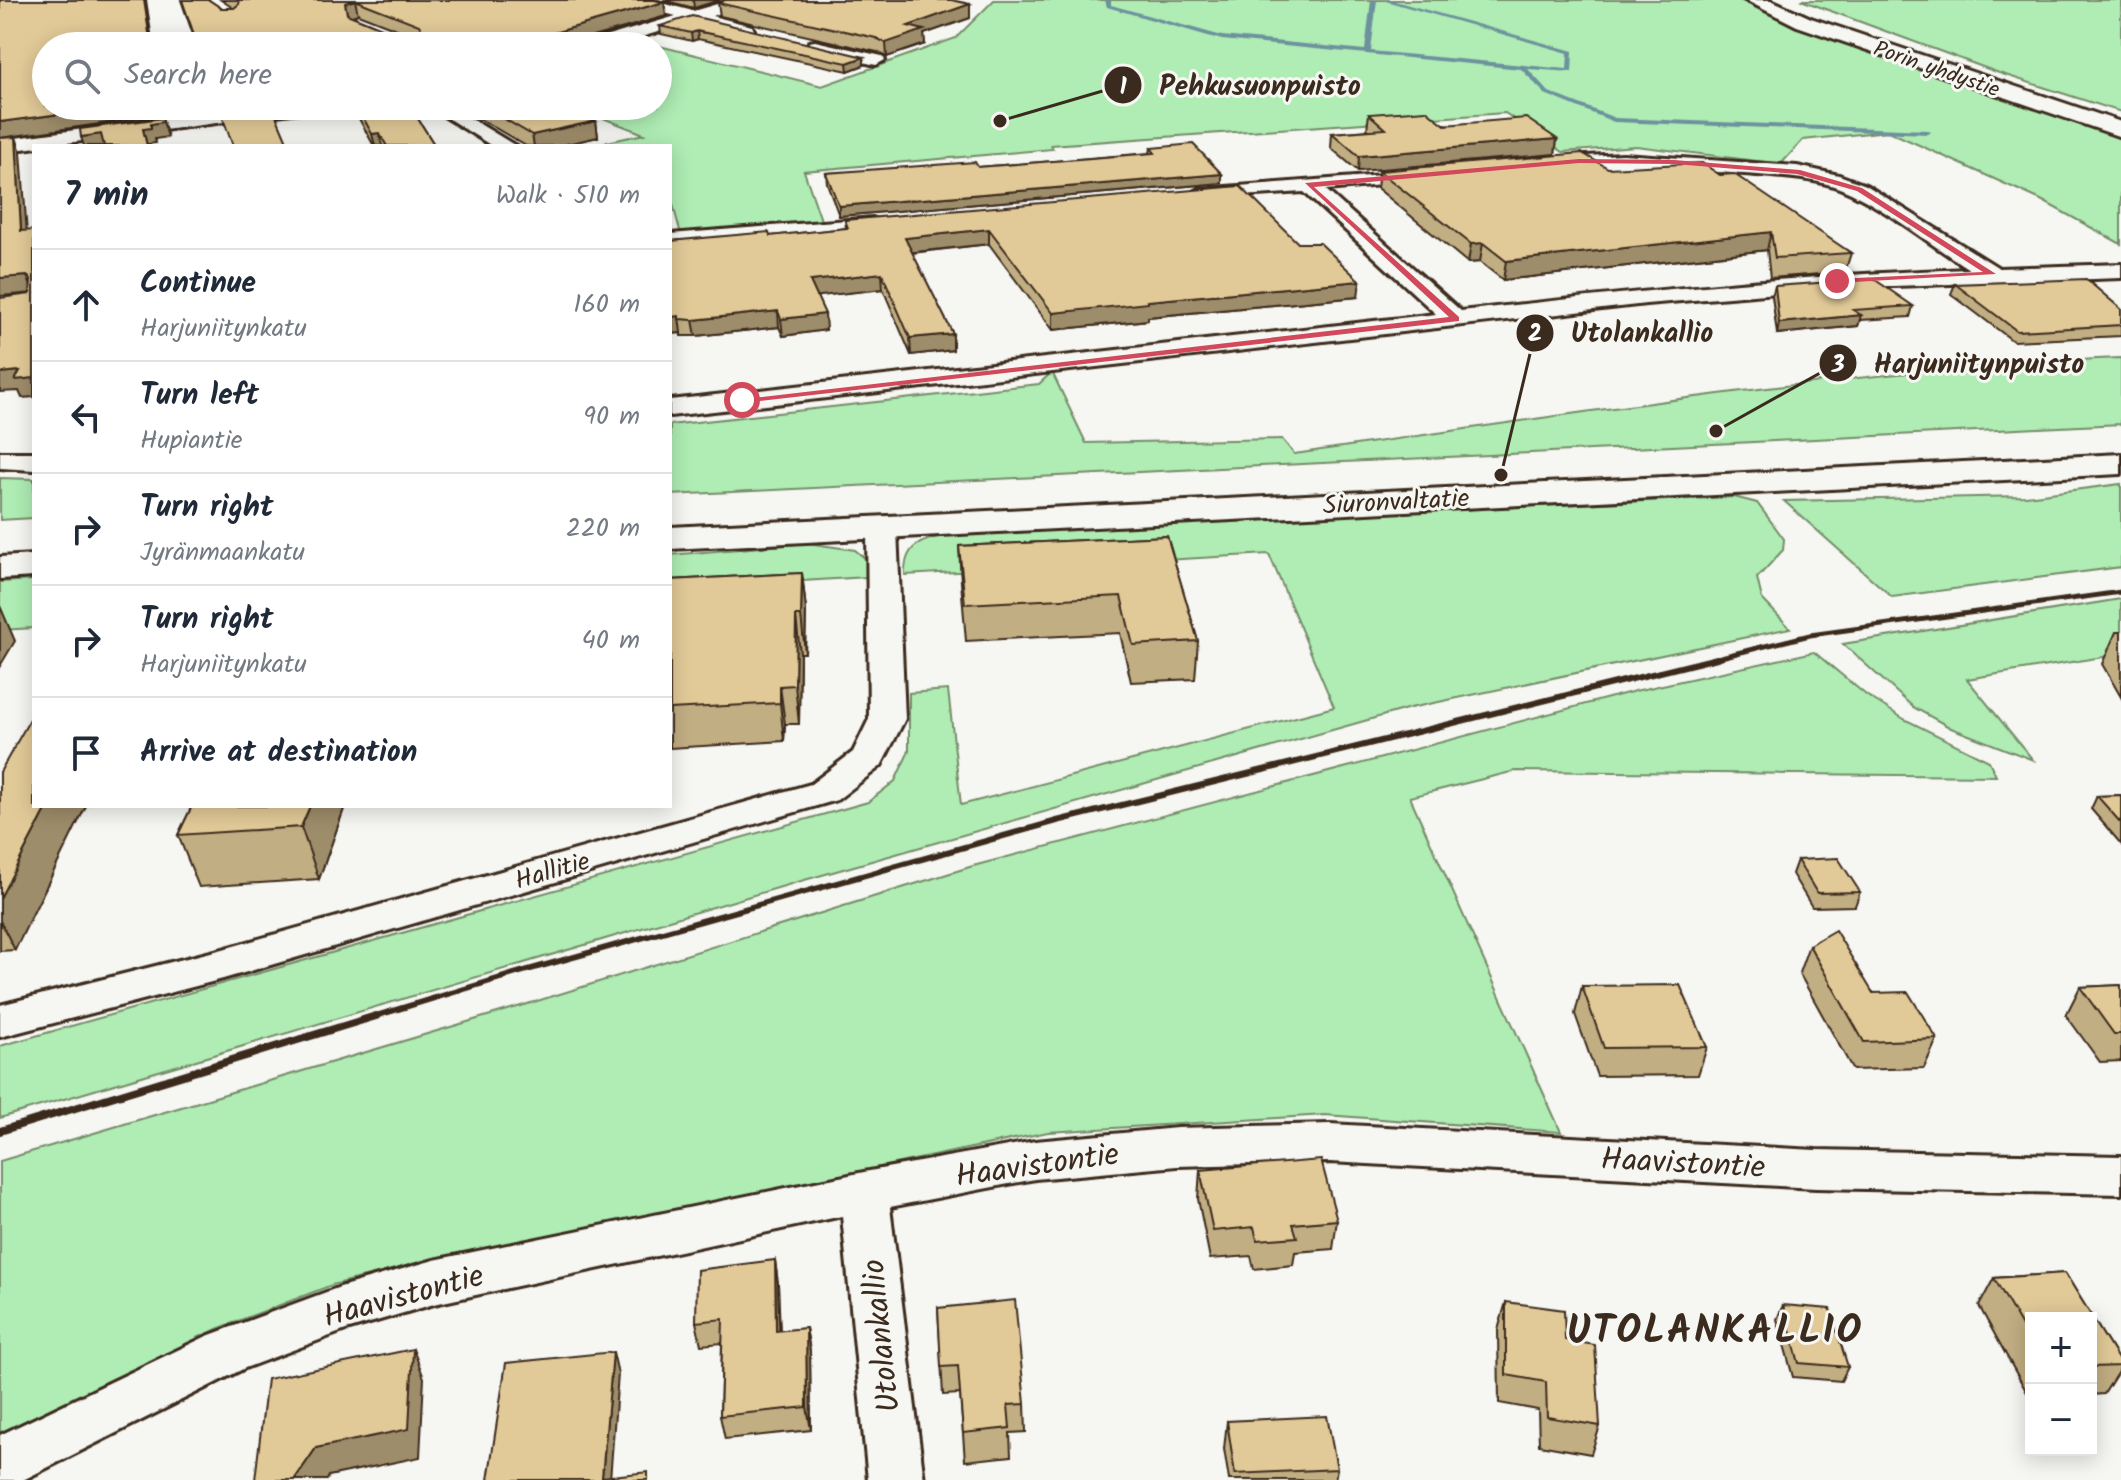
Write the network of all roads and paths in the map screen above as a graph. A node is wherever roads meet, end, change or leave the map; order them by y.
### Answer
1 (632, 0) edge
2 (748, 0) edge
3 (1755, 0) edge
4 (695, 16) junction
5 (641, 32) edge
6 (761, 34) edge
7 (804, 44) edge
8 (876, 60) edge
9 (167, 120) edge
10 (186, 120) edge
11 (461, 120) edge
12 (2121, 130) edge
13 (188, 144) edge
14 (503, 144) edge
15 (0, 146) edge
16 (1532, 165) edge
17 (1454, 172) edge
18 (1308, 185) junction
19 (1182, 197) edge
20 (889, 224) edge
21 (672, 241) edge
22 (2121, 271) edge
23 (1992, 274) junction
24 (1456, 319) junction
25 (672, 408) edge
26 (0, 460) edge
27 (32, 461) edge
28 (2121, 464) edge
29 (882, 529) junction
30 (672, 538) edge
31 (32, 566) edge
32 (0, 568) edge
33 (0, 1021) edge
34 (2121, 1175) edge
35 (864, 1192) junction
36 (0, 1463) edge
37 (896, 1480) edge

1 - 4 street
2 - 4 street
3 - 12 main road, Porin yhdystie
4 - 5 street
4 - 6 street
7 - 8 street
9 - 15 street
10 - 13 street
11 - 14 street
16 - 23 street
17 - 18 street
18 - 19 street
18 - 24 street
20 - 21 street
22 - 23 street
23 - 24 street
24 - 25 street
26 - 27 street
28 - 29 main road, Siuronvaltatie
29 - 30 main road, Siuronvaltatie
29 - 33 street, Hallitie
31 - 32 main road
34 - 35 street, Haavistontie
35 - 36 street, Haavistontie
35 - 37 street, Utolankallio

